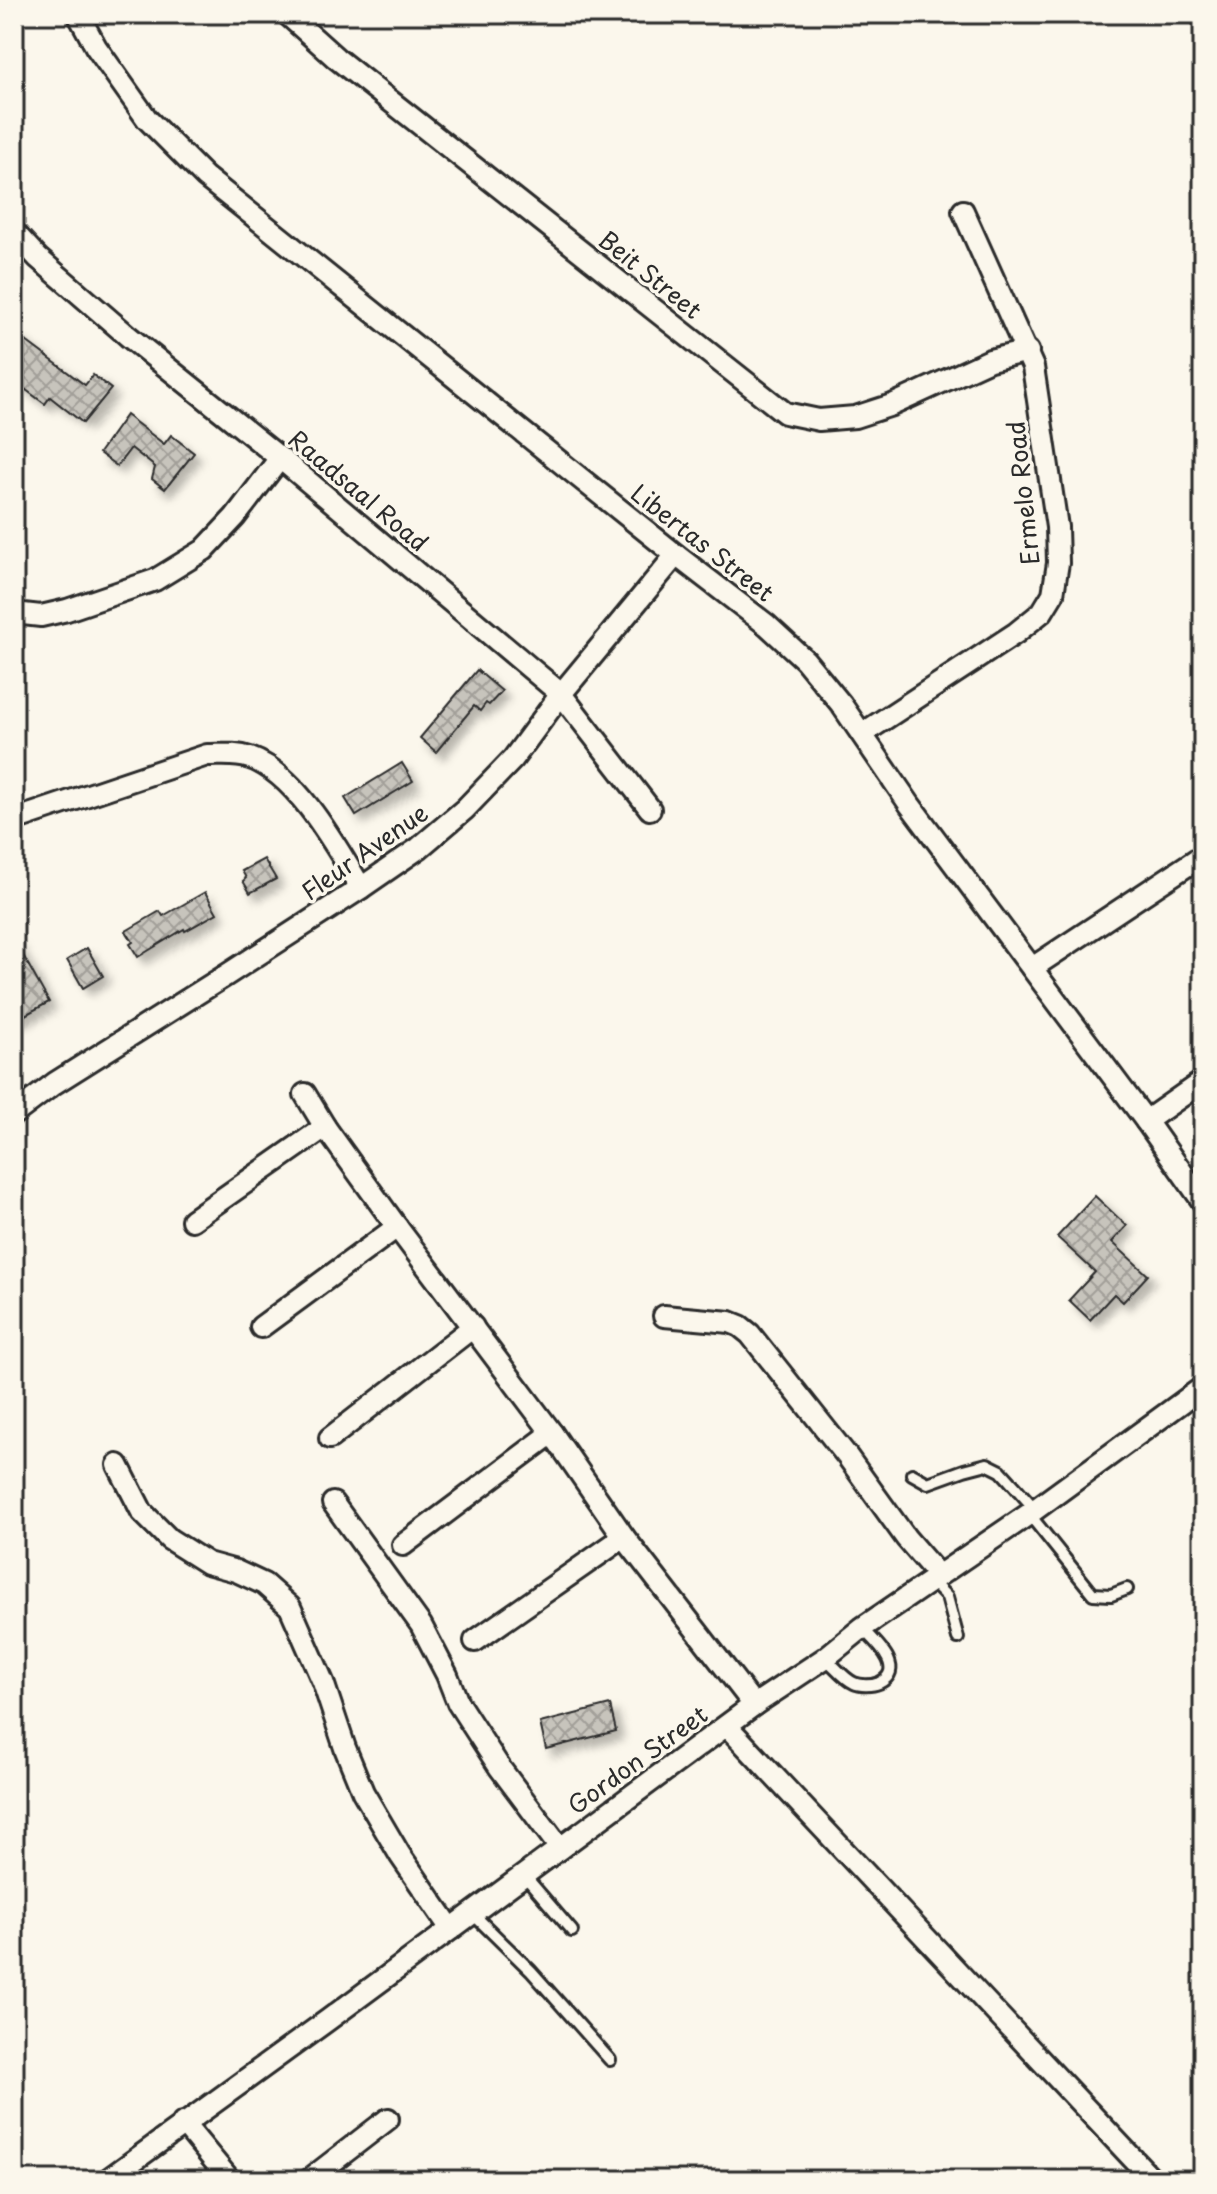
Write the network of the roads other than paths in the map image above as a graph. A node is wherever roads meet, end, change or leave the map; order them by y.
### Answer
1 (78, 14) edge
2 (287, 14) edge
3 (963, 211) dead end
4 (14, 232) edge
5 (1028, 351) junction
6 (280, 458) junction
7 (676, 555) junction
8 (14, 613) edge
9 (561, 694) junction
10 (862, 734) junction
11 (650, 809) dead end
12 (14, 820) edge
13 (1203, 855) edge
14 (361, 888) junction
15 (1032, 968) junction
16 (1203, 1081) edge
17 (305, 1094) dead end
18 (14, 1114) edge
19 (1146, 1121) junction
20 (325, 1127) junction
21 (1203, 1202) edge
22 (192, 1220) dead end
23 (397, 1227) junction
24 (664, 1316) dead end
25 (261, 1327) dead end
26 (473, 1327) junction
27 (1203, 1387) edge
28 (552, 1433) junction
29 (330, 1438) dead end
30 (118, 1465) dead end
31 (912, 1474) dead end
32 (333, 1503) dead end
33 (1032, 1512) junction
34 (624, 1537) junction
35 (403, 1545) dead end
36 (934, 1578) junction
37 (1127, 1589) dead end
38 (862, 1628) junction
39 (958, 1638) dead end
40 (475, 1641) dead end
41 (825, 1658) junction
42 (754, 1705) junction
43 (727, 1726) junction
44 (560, 1848) junction
45 (524, 1875) junction
46 (472, 1913) junction
47 (451, 1929) junction
48 (572, 1931) dead end
49 (610, 2060) dead end
50 (388, 2119) dead end
51 (183, 2123) junction
52 (107, 2180) edge
53 (230, 2180) edge
54 (309, 2180) edge
55 (1153, 2180) edge

1 - 7 street, Libertas Street
2 - 5 street, Beit Street
3 - 5 street, Ermelo Road
4 - 6 street, Raadsaal Road
5 - 10 street, Ermelo Road
6 - 8 street
6 - 9 street, Raadsaal Road
7 - 9 street, Fleur Avenue
7 - 10 street, Libertas Street
9 - 11 street, Raadsaal Road
9 - 14 street, Fleur Avenue
10 - 15 street, Libertas Street
12 - 14 street
13 - 15 street
14 - 18 street, Fleur Avenue
15 - 19 street, Libertas Street
16 - 19 street
17 - 20 street
19 - 21 street, Libertas Street
20 - 22 street
20 - 23 street
23 - 25 street
23 - 26 street
24 - 36 street
26 - 28 street
26 - 29 street
27 - 33 street, Gordon Street
28 - 34 street
28 - 35 street
30 - 47 street
31 - 33 lane
32 - 44 street
33 - 36 street, Gordon Street
33 - 37 lane
34 - 40 street
34 - 42 street
36 - 38 street, Gordon Street
36 - 39 lane
38 - 41 street, Gordon Street
38 - 41 lane
41 - 42 street, Gordon Street
42 - 43 street, Gordon Street
43 - 44 street, Gordon Street
43 - 55 street
44 - 45 street, Gordon Street
45 - 46 street, Gordon Street
45 - 48 lane
46 - 47 street, Gordon Street
46 - 49 lane
47 - 51 street, Gordon Street
50 - 54 street
51 - 52 street, Gordon Street
51 - 53 street

